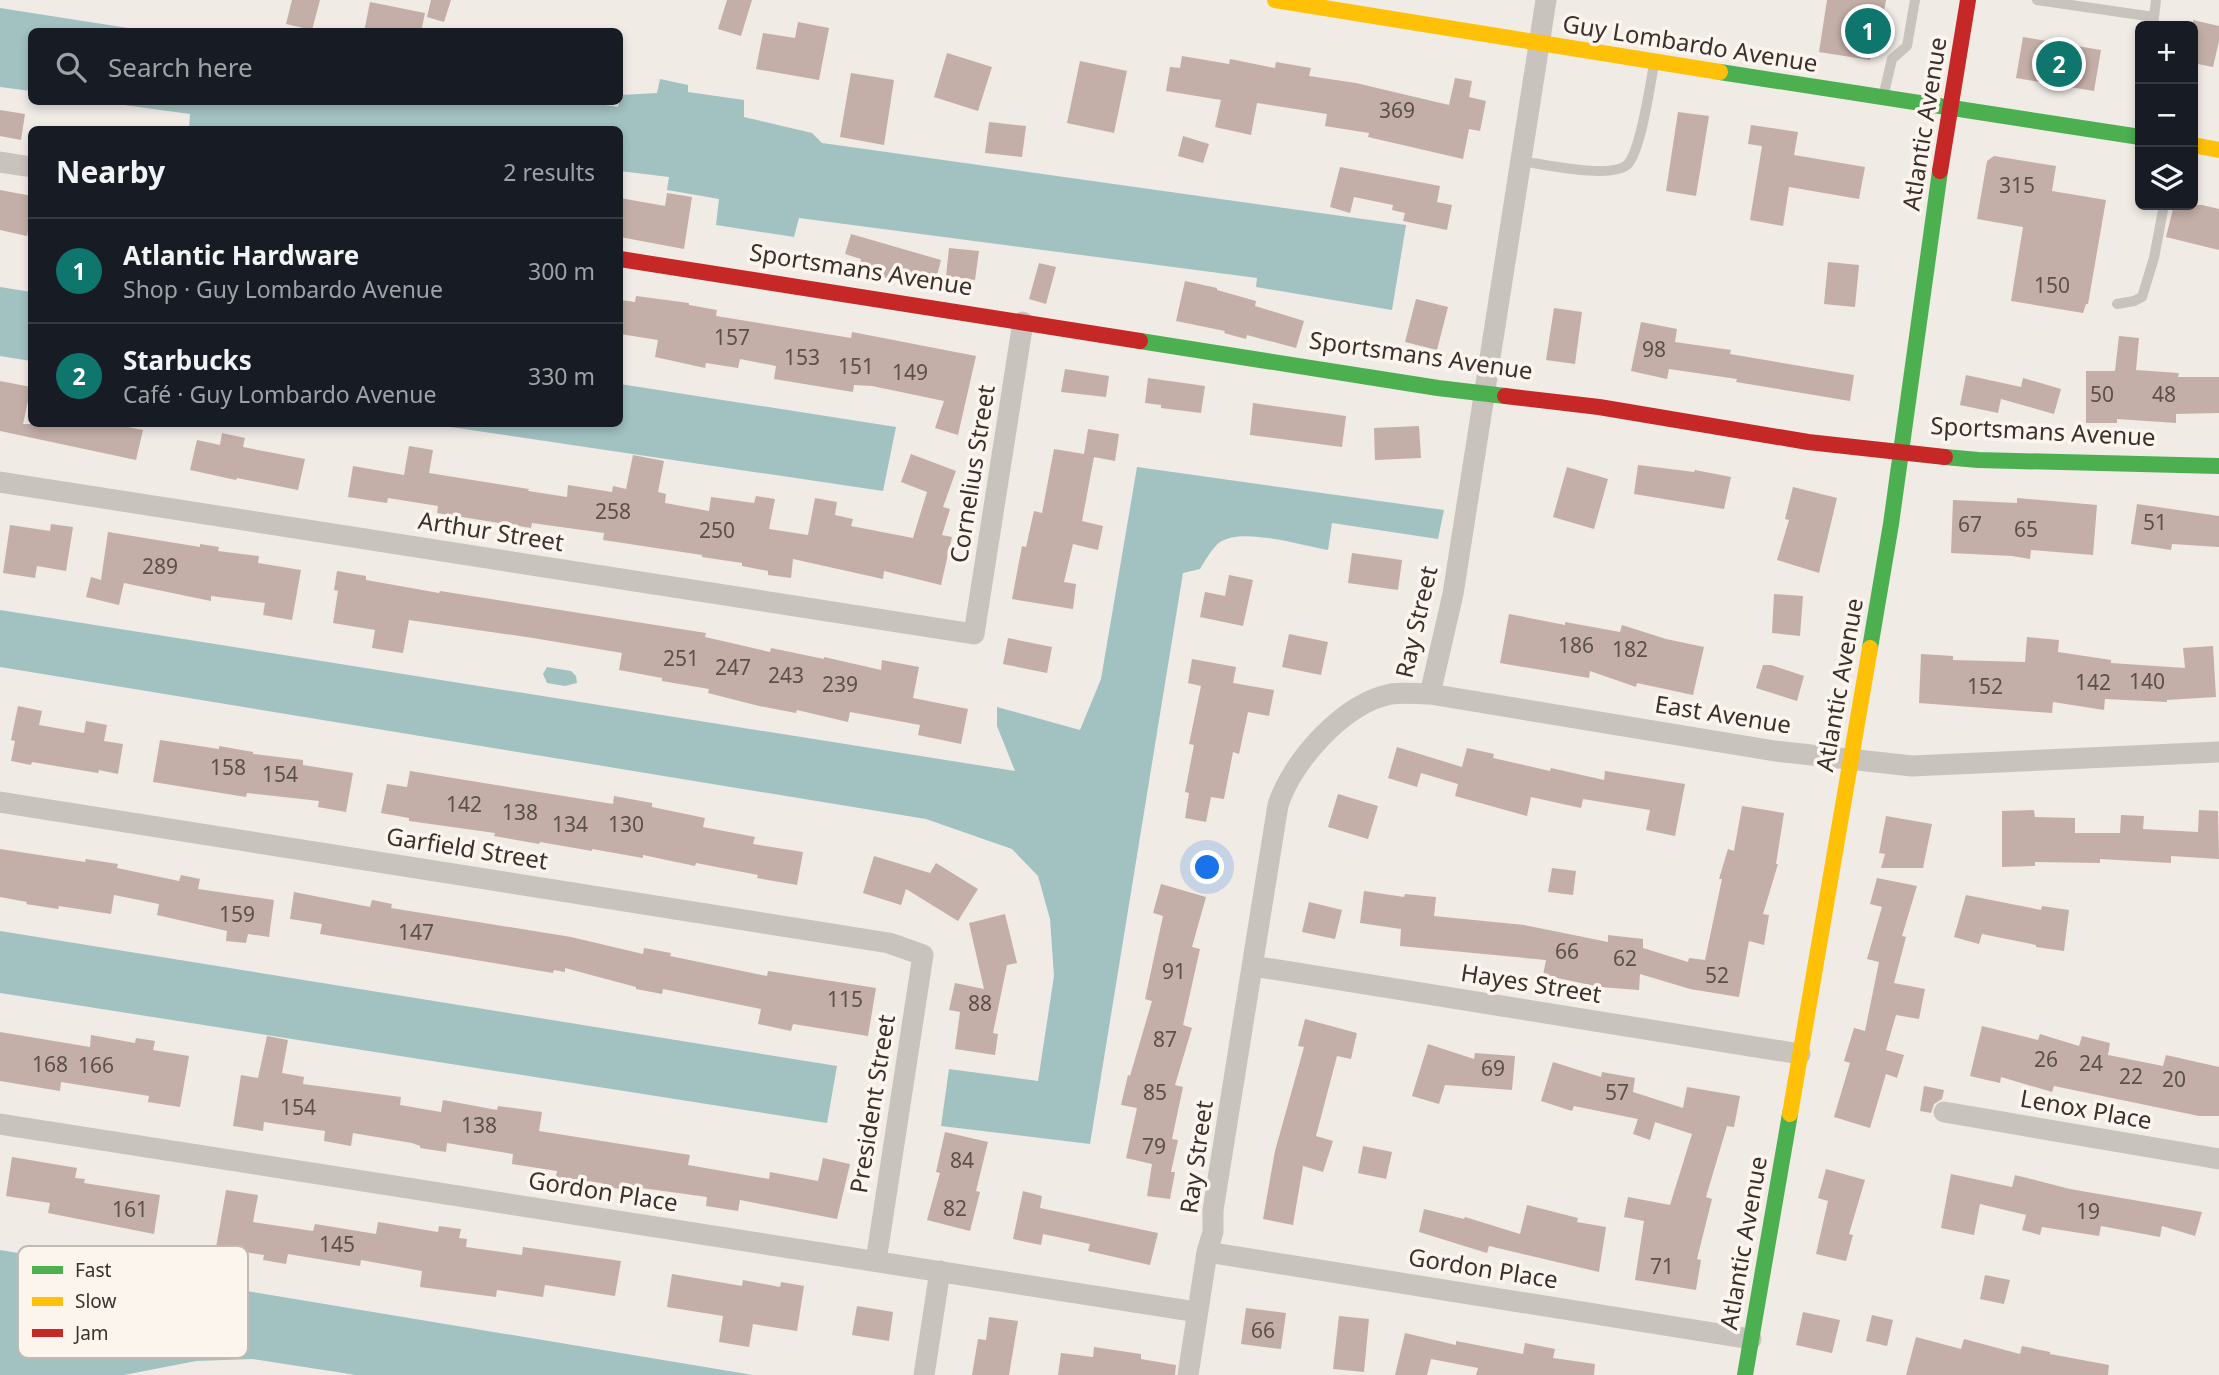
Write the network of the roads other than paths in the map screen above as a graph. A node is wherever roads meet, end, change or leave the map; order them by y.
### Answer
1 (1275, 0) edge
2 (1546, 0) edge
3 (1915, 0) edge
4 (1968, 0) edge
5 (2037, 0) edge
6 (2156, 0) edge
7 (2148, 21) edge
8 (2153, 21) edge
9 (1539, 42) junction
10 (1655, 61) junction
11 (1882, 98) junction
12 (1950, 108) junction
13 (2135, 133) edge
14 (2198, 146) edge
15 (2219, 149) edge
16 (1521, 161) junction
17 (0, 162) edge
18 (28, 166) edge
19 (2163, 210) edge
20 (623, 259) edge
21 (2117, 304) dead end
22 (1023, 322) junction
23 (1484, 392) junction
24 (1901, 451) junction
25 (2219, 466) edge
26 (0, 482) edge
27 (974, 634) joint
28 (1430, 694) junction
29 (2219, 752) edge
30 (1850, 760) junction
31 (0, 802) edge
32 (923, 955) joint
33 (1253, 966) junction
34 (1800, 1054) junction
35 (1944, 1112) dead end
36 (0, 1124) edge
37 (2219, 1159) edge
38 (1207, 1252) junction
39 (876, 1261) junction
40 (940, 1271) junction
41 (1197, 1312) junction
42 (1751, 1339) junction
43 (925, 1375) edge
44 (1188, 1375) edge
45 (1745, 1375) edge

1 - 9 street, Guy Lombardo Avenue
2 - 9 street, Ray Street
3 - 11 lane
4 - 12 street, Atlantic Avenue
5 - 7 lane
6 - 8 lane
9 - 10 street, Guy Lombardo Avenue
9 - 16 street, Ray Street
10 - 11 street, Guy Lombardo Avenue
10 - 16 lane
11 - 12 street, Guy Lombardo Avenue
12 - 13 street, Guy Lombardo Avenue
12 - 24 street, Atlantic Avenue
14 - 15 street
16 - 23 street, Ray Street
17 - 18 street
19 - 21 lane
20 - 22 street, Sportsmans Avenue
22 - 23 street, Sportsmans Avenue
22 - 27 street, Cornelius Street
23 - 24 street, Sportsmans Avenue
23 - 28 street, Ray Street
24 - 25 street, Sportsmans Avenue
24 - 30 street, Atlantic Avenue
26 - 27 street, Arthur Street
28 - 30 street, East Avenue
28 - 33 street, Ray Street
29 - 30 street, East Avenue
30 - 34 street, Atlantic Avenue
31 - 32 street, Garfield Street
32 - 39 street, President Street
33 - 34 street, Hayes Street
33 - 38 street, Ray Street
34 - 42 street, Atlantic Avenue
35 - 37 street, Lenox Place
36 - 39 street, Gordon Place
38 - 41 street, Ray Street
38 - 42 street, Gordon Place
39 - 40 street, Gordon Place
40 - 41 street, Gordon Place
40 - 43 street
41 - 44 street, Ray Street
42 - 45 street, Atlantic Avenue

